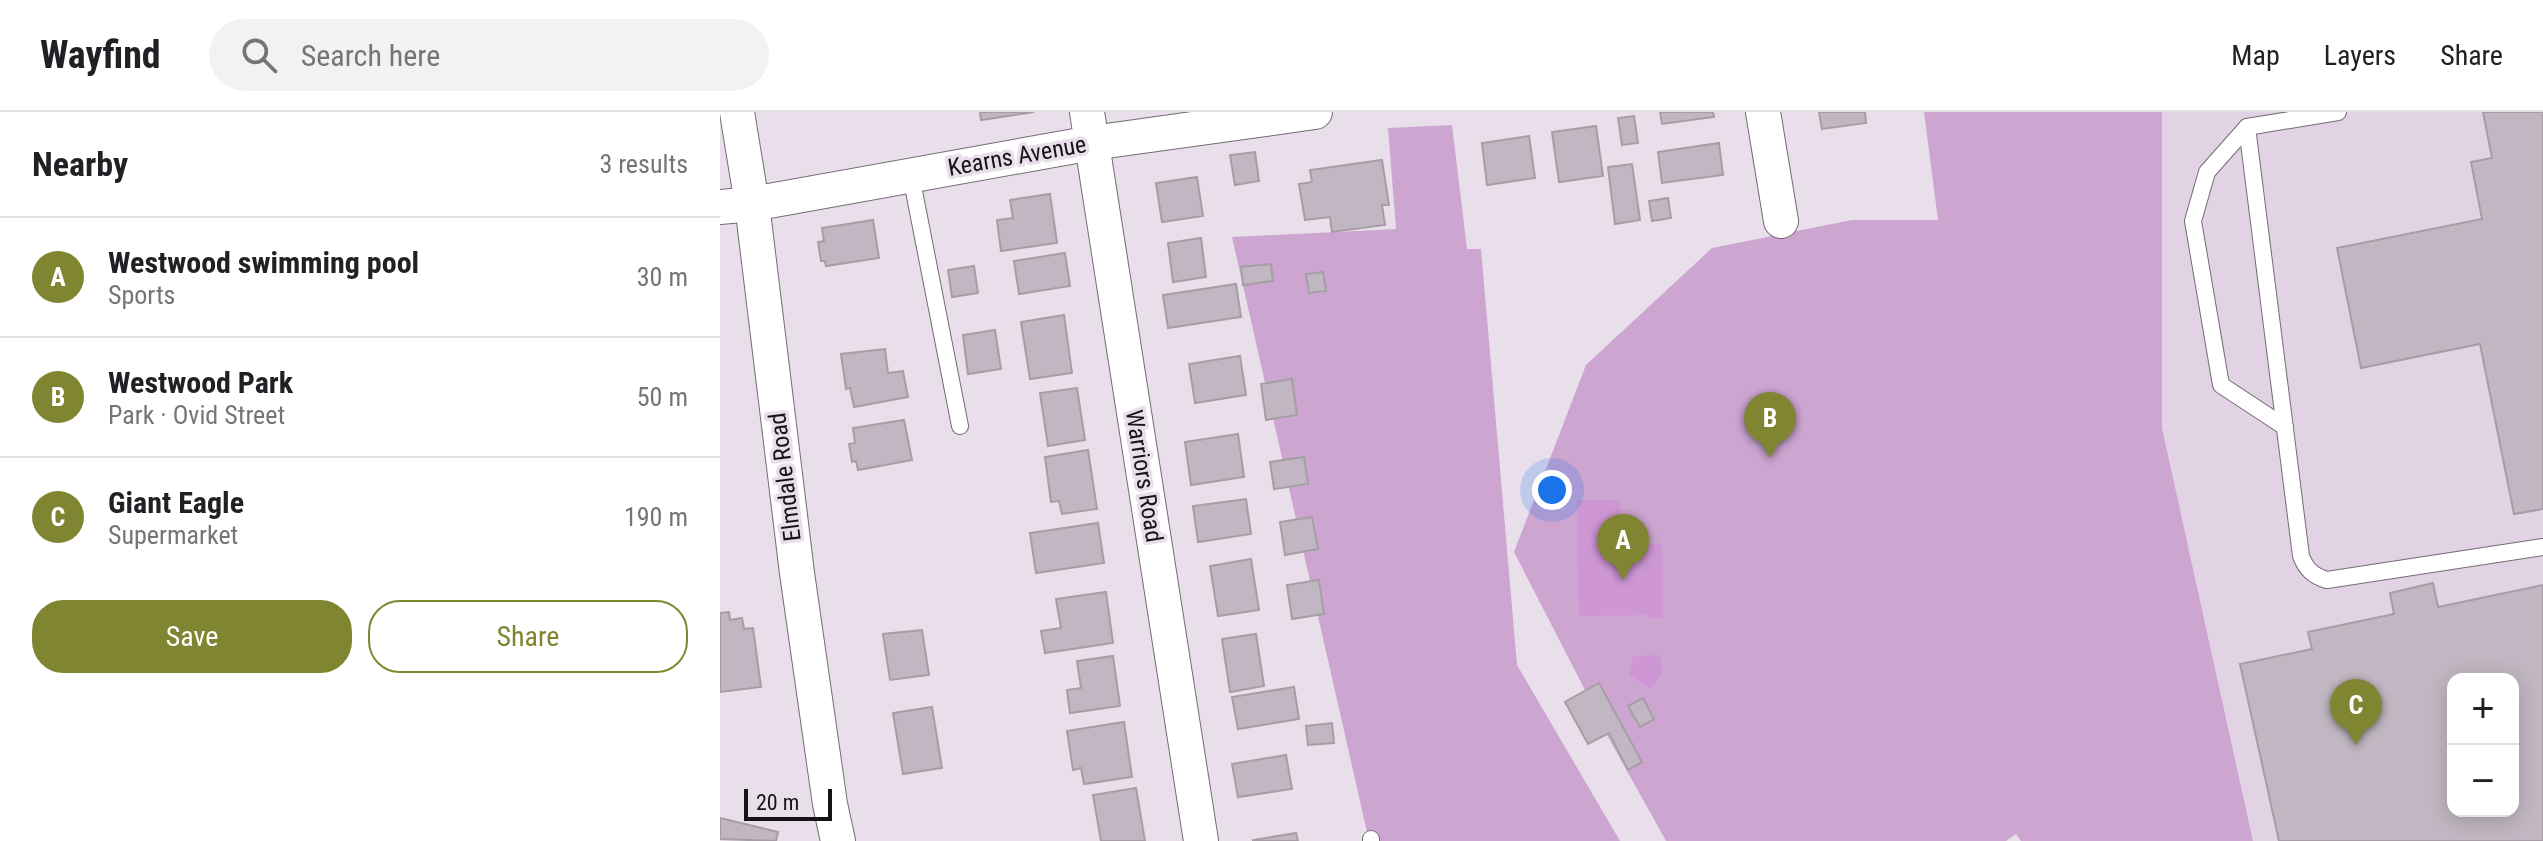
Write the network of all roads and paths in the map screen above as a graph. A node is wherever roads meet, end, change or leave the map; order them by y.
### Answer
1 (737, 112) edge
2 (1315, 112) edge
3 (1763, 112) edge
4 (2338, 112) edge
5 (1262, 116) edge
6 (1090, 127) edge
7 (2247, 127) junction
8 (911, 176) junction
9 (736, 206) edge
10 (1781, 221) dead end
11 (960, 426) dead end
12 (2285, 427) junction
13 (2543, 547) edge
14 (838, 841) edge
15 (1201, 841) edge

1 - 9 street, Elmdale Road
2 - 5 street, Kearns Avenue
3 - 10 street
4 - 7 lane
5 - 6 street, Kearns Avenue
6 - 8 street, Kearns Avenue
6 - 15 street, Warriors Road
7 - 12 lane
7 - 12 lane
8 - 9 street, Kearns Avenue
8 - 11 lane
9 - 14 street, Elmdale Road
12 - 13 lane

